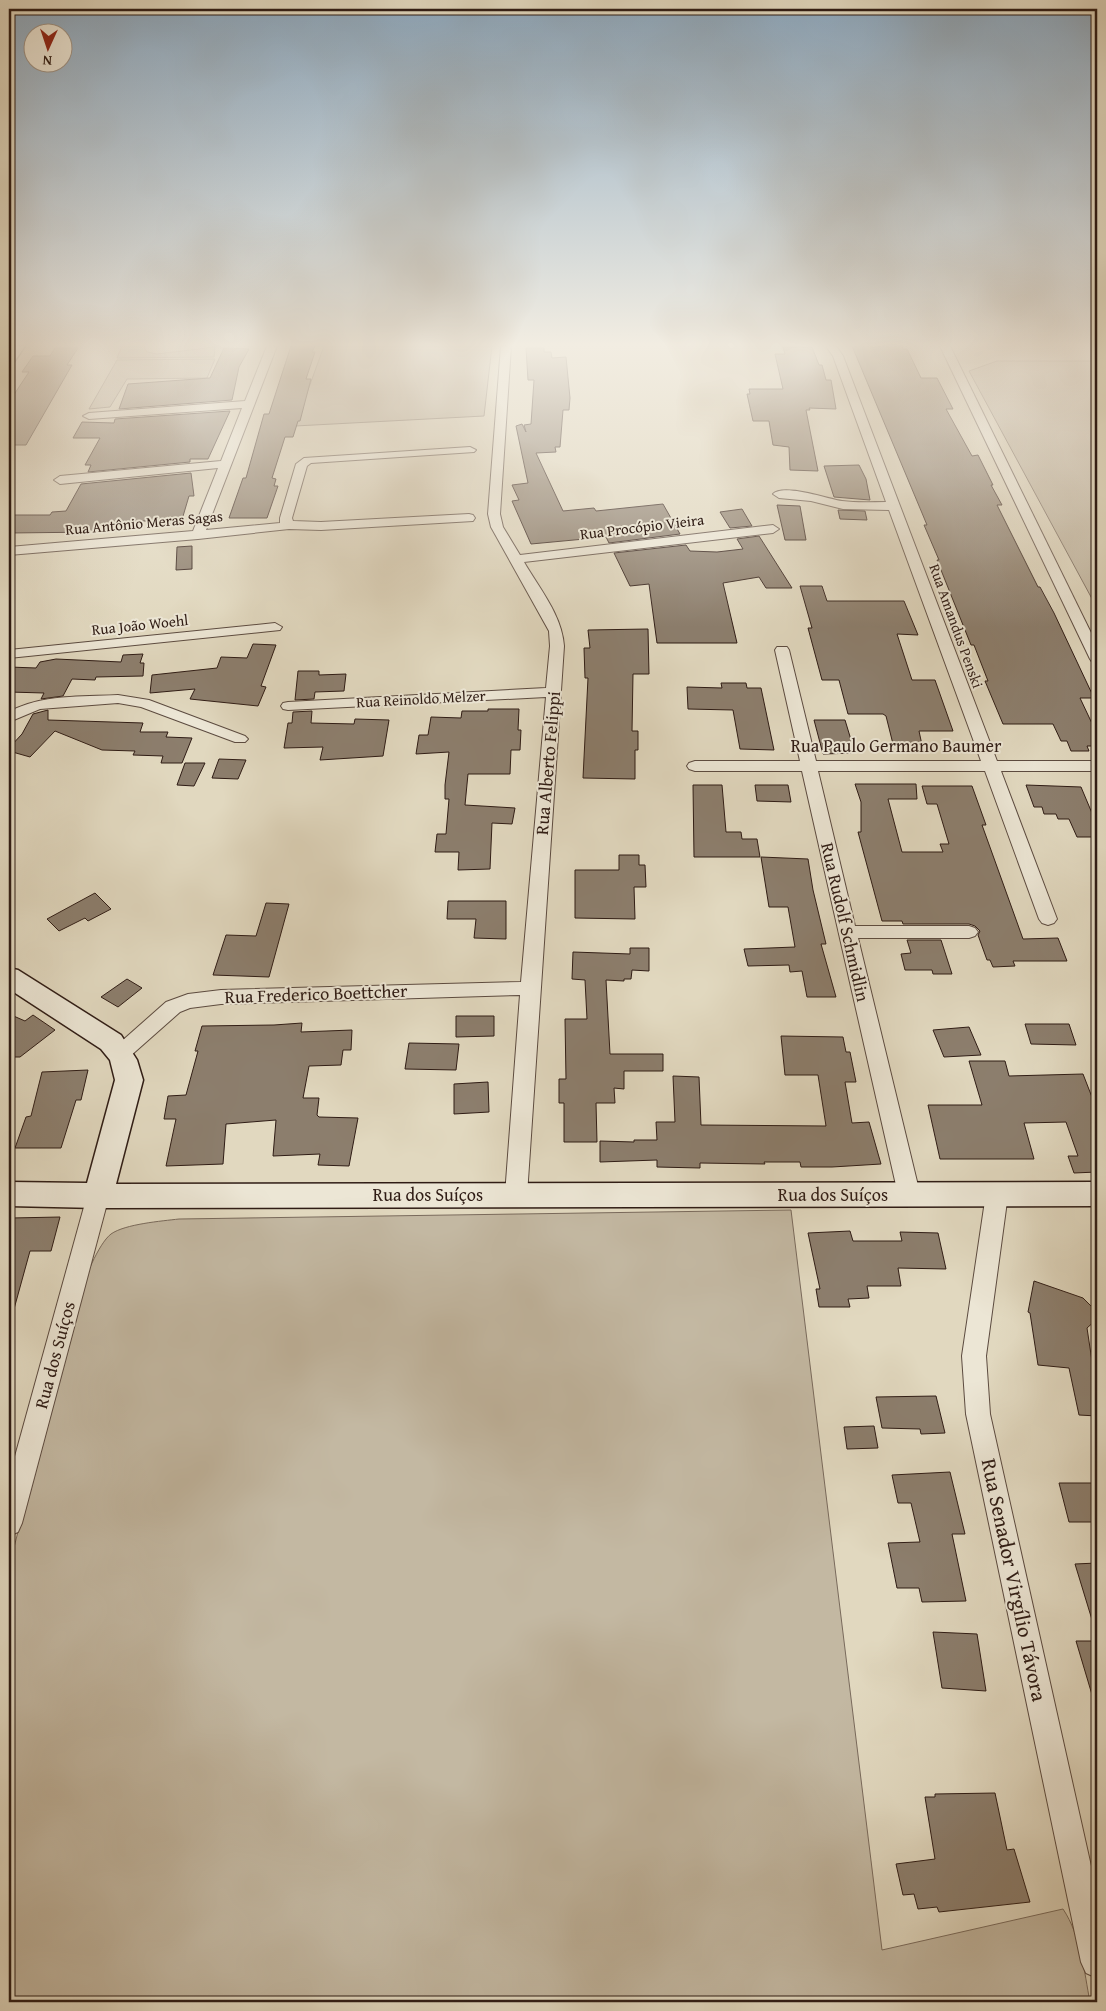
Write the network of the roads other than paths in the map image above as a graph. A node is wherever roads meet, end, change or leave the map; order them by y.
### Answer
1 (235, 440) edge
2 (499, 440) edge
3 (869, 440) edge
4 (991, 440) edge
5 (470, 450) dead end
6 (226, 464) junction
7 (60, 480) dead end
8 (779, 494) dead end
9 (894, 506) junction
10 (469, 518) dead end
11 (284, 526) junction
12 (773, 529) dead end
13 (198, 535) junction
14 (9, 551) edge
15 (515, 559) junction
16 (275, 627) dead end
17 (782, 650) dead end
18 (9, 654) edge
19 (1097, 659) edge
20 (553, 692) junction
21 (288, 706) dead end
22 (9, 718) edge
23 (240, 739) dead end
24 (695, 766) dead end
25 (809, 766) junction
26 (991, 766) junction
27 (1097, 766) edge
28 (1048, 919) dead end
29 (847, 932) junction
30 (969, 932) dead end
31 (9, 977) edge
32 (530, 988) junction
33 (121, 1053) junction
34 (9, 1194) edge
35 (909, 1194) junction
36 (997, 1194) junction
37 (1097, 1194) edge
38 (516, 1195) junction
39 (98, 1196) junction
40 (9, 1522) edge
41 (1097, 1962) edge

1 - 6 street
2 - 15 street, Rua Alberto Felippi
3 - 9 street, Rua Amandus Penski
4 - 19 street
5 - 11 street
6 - 7 street
6 - 13 street
8 - 9 street
9 - 26 street, Rua Amandus Penski
10 - 11 street, Rua Antônio Meras Sagas
11 - 13 street, Rua Antônio Meras Sagas
12 - 15 street, Rua Procópio Vieira
13 - 14 street, Rua Antônio Meras Sagas
15 - 20 street, Rua Alberto Felippi
16 - 18 street, Rua João Woehl
17 - 25 street, Rua Rudolf Schmidlin
20 - 21 street, Rua Reinoldo Melzer
20 - 32 street, Rua Alberto Felippi
22 - 23 street
24 - 25 street, Rua Paulo Germano Baumer
25 - 26 street, Rua Paulo Germano Baumer
25 - 29 street, Rua Rudolf Schmidlin
26 - 27 street, Rua Paulo Germano Baumer
26 - 28 street, Rua Amandus Penski
29 - 30 street
29 - 35 street, Rua Rudolf Schmidlin
31 - 33 street
32 - 33 street, Rua Frederico Boettcher
32 - 38 street, Rua Alberto Felippi
33 - 39 street
34 - 39 street
35 - 36 street, Rua dos Suíços
35 - 38 street, Rua dos Suíços
36 - 37 street, Rua dos Suíços
36 - 41 street, Rua Senador Virgílio Távora
38 - 39 street, Rua dos Suíços
39 - 40 street, Rua dos Suíços

